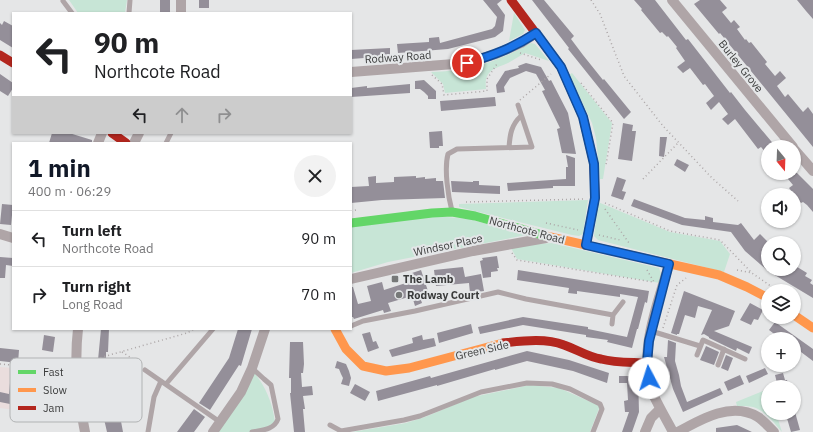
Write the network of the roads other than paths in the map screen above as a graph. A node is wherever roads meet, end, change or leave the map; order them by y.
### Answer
1 (130, 0) edge
2 (181, 0) edge
3 (511, 0) edge
4 (672, 0) edge
5 (63, 1) dead end
6 (71, 12) edge
7 (128, 12) edge
8 (181, 12) edge
9 (536, 33) junction
10 (0, 55) edge
11 (12, 62) edge
12 (352, 72) edge
13 (518, 105) road end
14 (522, 116) junction
15 (113, 134) edge
16 (786, 140) edge
17 (125, 142) edge
18 (509, 147) junction
19 (801, 158) edge
20 (813, 172) edge
21 (452, 212) junction
22 (352, 223) edge
23 (0, 234) edge
24 (550, 237) junction
25 (12, 238) edge
26 (586, 245) junction
27 (669, 264) junction
28 (352, 279) edge
29 (761, 294) edge
30 (623, 302) dead end
31 (613, 315) junction
32 (801, 320) edge
33 (612, 324) dead end
34 (352, 326) edge
35 (813, 328) edge
36 (78, 330) edge
37 (212, 330) edge
38 (266, 330) edge
39 (337, 331) edge
40 (651, 331) junction
41 (700, 346) junction
42 (724, 349) junction
43 (697, 355) dead end
44 (77, 358) edge
45 (745, 359) dead end
46 (647, 363) junction
47 (718, 365) dead end
48 (252, 368) junction
49 (146, 370) road end
50 (161, 380) junction
51 (166, 384) junction
52 (660, 409) junction
53 (83, 422) edge
54 (220, 422) junction
55 (330, 425) dead end
56 (85, 432) edge
57 (148, 432) edge
58 (213, 432) edge
59 (252, 432) edge
60 (593, 432) edge
61 (645, 432) edge
62 (673, 432) edge
63 (678, 432) edge
64 (774, 432) edge

1 - 7 lane
2 - 8 street
3 - 9 street
4 - 16 street, Burley Grove
5 - 6 lane
9 - 12 street, Rodway Road
9 - 26 street
10 - 11 street
13 - 14 lane
14 - 18 lane
14 - 18 lane
15 - 17 street
18 - 21 lane
19 - 20 street, Burley Grove
21 - 22 street, Northcote Road
21 - 24 street, Northcote Road
23 - 25 street
24 - 26 street, Northcote Road
24 - 28 street, Windsor Place
26 - 27 street, Northcote Road
27 - 29 street, Northcote Road
27 - 40 street
30 - 31 lane
31 - 33 lane
31 - 34 lane
32 - 35 street
36 - 44 street
37 - 51 lane
38 - 48 street
39 - 46 street, Green Side
40 - 41 lane
40 - 46 street
41 - 42 lane
41 - 43 lane
42 - 45 lane
42 - 47 lane
46 - 52 street
48 - 54 street
48 - 59 lane
49 - 50 lane
50 - 51 lane
50 - 57 lane
51 - 54 lane
52 - 61 street
52 - 62 street
53 - 56 street
54 - 58 street
55 - 60 lane
63 - 64 street

